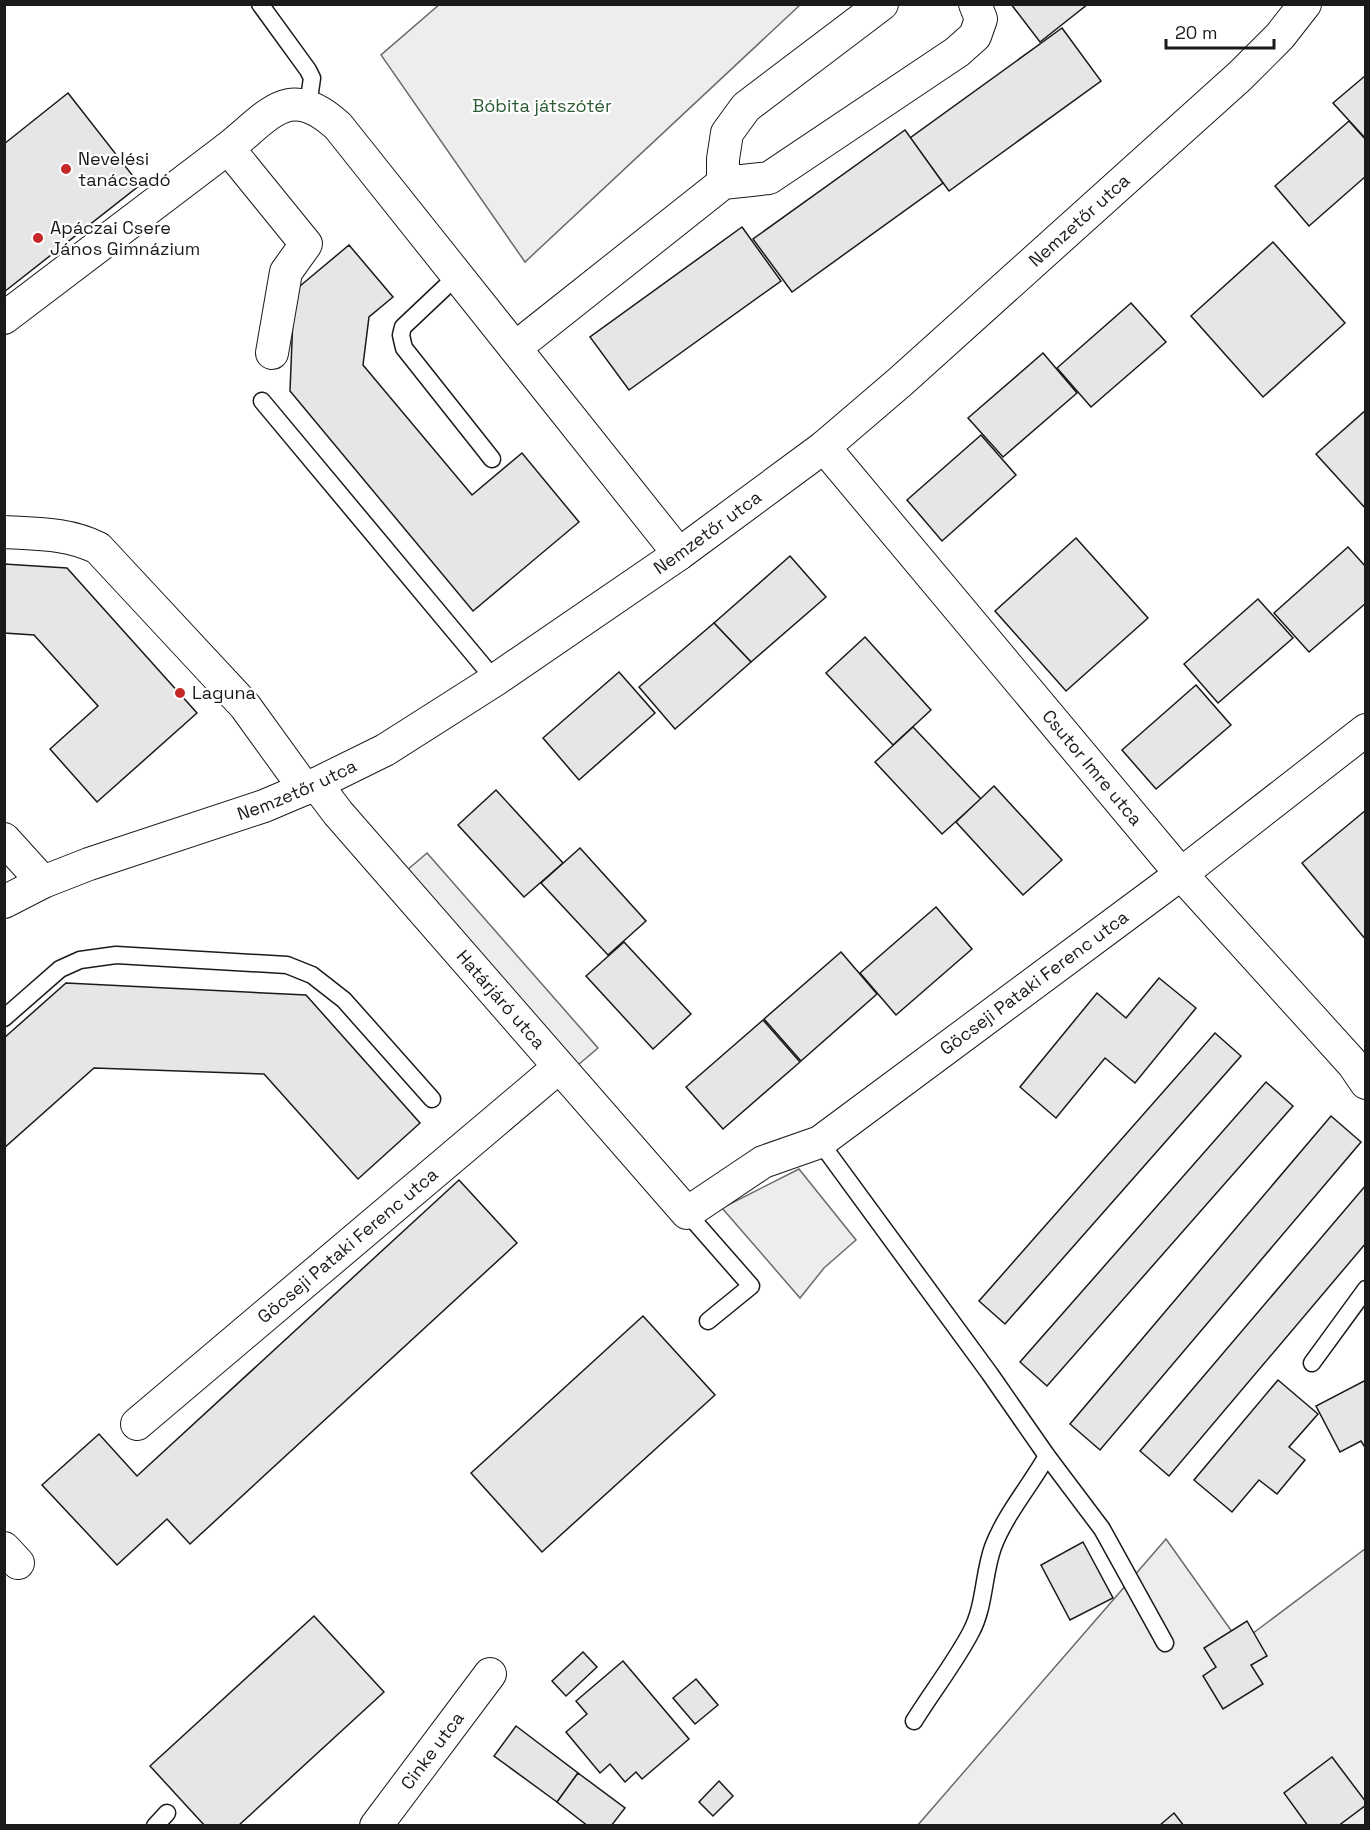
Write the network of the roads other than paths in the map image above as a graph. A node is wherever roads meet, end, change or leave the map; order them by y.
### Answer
1 (260, 4) edge
2 (882, 4) edge
3 (975, 4) edge
4 (1305, 4) edge
5 (308, 106) junction
6 (228, 148) junction
7 (723, 183) junction
8 (458, 275) junction
9 (4, 318) edge
10 (515, 348) junction
11 (272, 353) dead end
12 (262, 401) dead end
13 (824, 447) junction
14 (492, 459) dead end
15 (4, 532) edge
16 (679, 554) junction
17 (495, 680) junction
18 (1365, 730) edge
19 (310, 787) junction
20 (4, 839) edge
21 (1181, 874) junction
22 (43, 882) junction
23 (4, 902) edge
24 (4, 1018) edge
25 (559, 1066) junction
26 (1365, 1083) edge
27 (432, 1099) dead end
28 (820, 1142) junction
29 (687, 1213) junction
30 (1365, 1289) edge
31 (708, 1322) dead end
32 (1312, 1363) dead end
33 (137, 1424) dead end
34 (1047, 1456) junction
35 (1165, 1643) dead end
36 (490, 1674) dead end
37 (914, 1721) dead end
38 (376, 1826) edge

1 - 5 lane
2 - 7 street
3 - 7 street
4 - 13 street, Nemzetőr utca
5 - 6 street
5 - 8 street
6 - 9 street
6 - 11 street
7 - 10 street
8 - 10 street
8 - 14 lane
10 - 16 street
12 - 17 lane
13 - 16 street, Nemzetőr utca
13 - 21 street, Csutor Imre utca
15 - 19 street, Határjáró utca
16 - 17 street, Nemzetőr utca
17 - 19 street, Nemzetőr utca
18 - 21 street, Göcseji Pataki Ferenc utca
19 - 22 street, Nemzetőr utca
19 - 25 street, Határjáró utca
20 - 22 street
21 - 26 street, Csutor Imre utca
21 - 28 street, Göcseji Pataki Ferenc utca
22 - 23 street, Nemzetőr utca
24 - 27 lane
25 - 29 street, Határjáró utca
25 - 33 street, Göcseji Pataki Ferenc utca
28 - 29 street, Göcseji Pataki Ferenc utca
28 - 34 lane
29 - 31 lane
30 - 32 lane
34 - 35 lane
34 - 37 lane
36 - 38 street, Cinke utca

